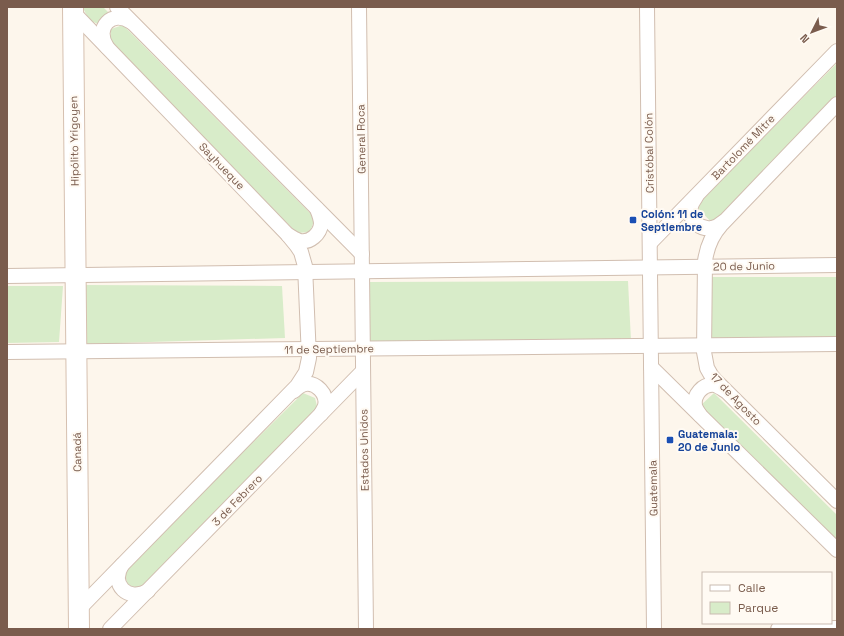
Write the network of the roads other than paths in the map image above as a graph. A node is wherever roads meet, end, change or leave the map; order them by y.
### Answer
1 (117, 7) edge
2 (359, 7) edge
3 (647, 7) edge
4 (73, 9) edge
5 (134, 24) junction
6 (108, 48) junction
7 (837, 51) edge
8 (837, 104) edge
9 (697, 195) junction
10 (316, 208) junction
11 (724, 221) junction
12 (288, 235) junction
13 (650, 244) junction
14 (362, 254) junction
15 (837, 265) edge
16 (705, 267) junction
17 (650, 268) junction
18 (362, 271) junction
19 (306, 272) junction
20 (76, 275) junction
21 (7, 276) edge
22 (837, 344) edge
23 (651, 346) junction
24 (704, 346) junction
25 (309, 349) junction
26 (363, 349) junction
27 (76, 351) junction
28 (7, 352) edge
29 (651, 367) junction
30 (363, 371) junction
31 (727, 392) junction
32 (291, 393) junction
33 (319, 416) junction
34 (702, 417) junction
35 (837, 501) edge
36 (837, 550) edge
37 (122, 565) junction
38 (148, 591) junction
39 (79, 609) junction
40 (837, 628) edge
41 (79, 629) edge
42 (110, 629) edge
43 (366, 629) edge
44 (654, 629) edge
45 (778, 629) edge

1 - 5 street
2 - 14 street, General Roca
3 - 13 street, Cristóbal Colón
4 - 6 street, Sayhueque
4 - 20 street, Hipólito Yrigoyen
5 - 6 street
5 - 10 street
6 - 12 street, Sayhueque
7 - 9 street, Bartolomé Mitre
8 - 11 street
9 - 11 street
9 - 13 street, Bartolomé Mitre
10 - 12 street
10 - 14 street
11 - 16 street
12 - 19 street, Sayhueque
13 - 17 street, Cristóbal Colón
14 - 18 street, General Roca
15 - 16 street, 20 de Junio
16 - 17 street, 20 de Junio
16 - 24 street, 17 de Agosto
17 - 18 street
17 - 23 street, Cristóbal Colón
18 - 19 street
18 - 26 street, Estados Unidos
19 - 20 street
19 - 25 street, Sayhueque
20 - 21 street
20 - 27 street, Canadá
22 - 24 street
23 - 24 street
23 - 26 street, 11 de Septiembre
23 - 29 street, Guatemala
24 - 31 street, 17 de Agosto
25 - 26 street, 11 de Septiembre
25 - 27 street, 11 de Septiembre
25 - 32 street
26 - 30 street, Estados Unidos
27 - 28 street, 11 de Septiembre
27 - 39 street, Canadá
29 - 34 street
29 - 44 street, Guatemala
30 - 33 street, 3 de Febrero
30 - 43 street, Estados Unidos
31 - 34 street
31 - 35 street, 17 de Agosto
32 - 33 street
32 - 37 street
33 - 38 street, 3 de Febrero
34 - 36 street
37 - 38 street
37 - 39 street
38 - 42 street, 3 de Febrero
39 - 41 street, Canadá
40 - 45 street

